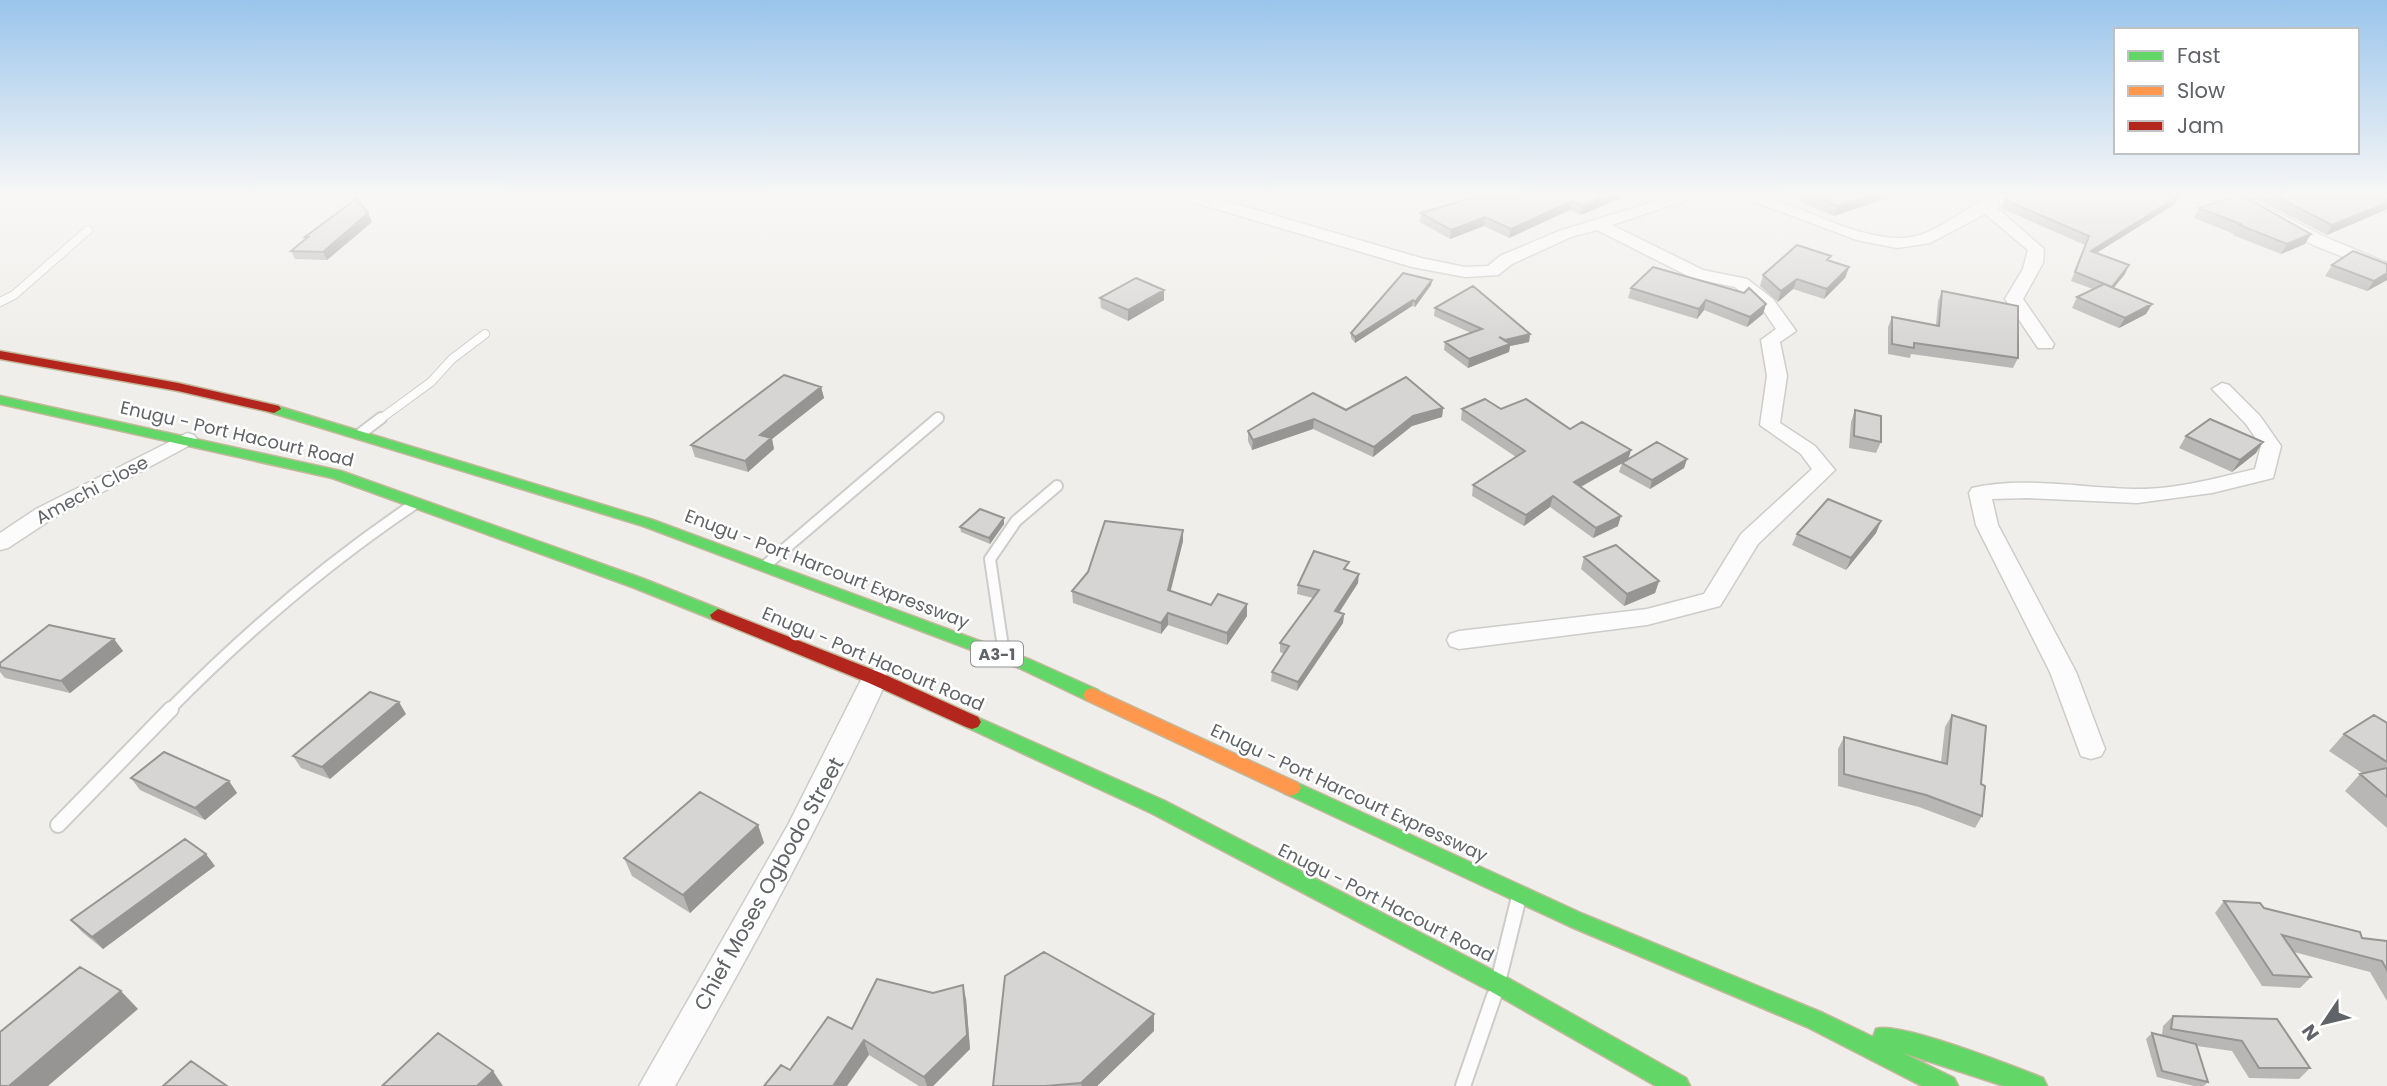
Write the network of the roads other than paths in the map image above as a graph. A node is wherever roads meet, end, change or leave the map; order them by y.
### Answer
1 (70, 246) edge
2 (1361, 246) edge
3 (1538, 246) edge
4 (1640, 246) edge
5 (2033, 246) edge
6 (2330, 246) edge
7 (2387, 269) edge
8 (0, 302) edge
9 (485, 334) dead end
10 (2045, 344) dead end
11 (0, 355) edge
12 (2222, 389) dead end
13 (0, 400) edge
14 (938, 418) dead end
15 (360, 434) junction
16 (187, 439) junction
17 (1057, 486) dead end
18 (416, 503) junction
19 (0, 543) edge
20 (765, 566) junction
21 (1459, 640) dead end
22 (1004, 656) junction
23 (875, 678) junction
24 (2091, 749) dead end
25 (58, 825) dead end
26 (1520, 894) junction
27 (1498, 984) junction
28 (1815, 1020) junction
29 (656, 1086) edge
30 (1463, 1086) edge
31 (1678, 1086) edge
32 (1946, 1086) edge
33 (2035, 1086) edge

1 - 8 lane
2 - 3 street
4 - 21 street
5 - 10 street
6 - 7 street
9 - 15 lane
11 - 15 highway, Enugu - Port Harcourt Expressway / A3-1
12 - 24 street
13 - 16 highway, Enugu - Port Hacourt Road
14 - 20 lane
15 - 20 highway, Enugu - Port Harcourt Expressway / A3-1
16 - 18 highway, Enugu - Port Hacourt Road
16 - 19 street, Amechi Close
17 - 22 lane
18 - 23 highway, Enugu - Port Hacourt Road
18 - 25 lane
20 - 22 highway, Enugu - Port Harcourt Expressway / A3-1
22 - 26 highway, Enugu - Port Harcourt Expressway / A3-1
23 - 27 highway, Enugu - Port Hacourt Road
23 - 29 street, Chief Moses Ogbodo Street
26 - 27 lane
26 - 28 highway, Enugu - Port Harcourt Expressway / A3-1
27 - 30 lane
27 - 31 highway, Enugu - Port Hacourt Road
28 - 32 highway, Enugu - Port Harcourt Expressway / A3-1
28 - 33 highway

